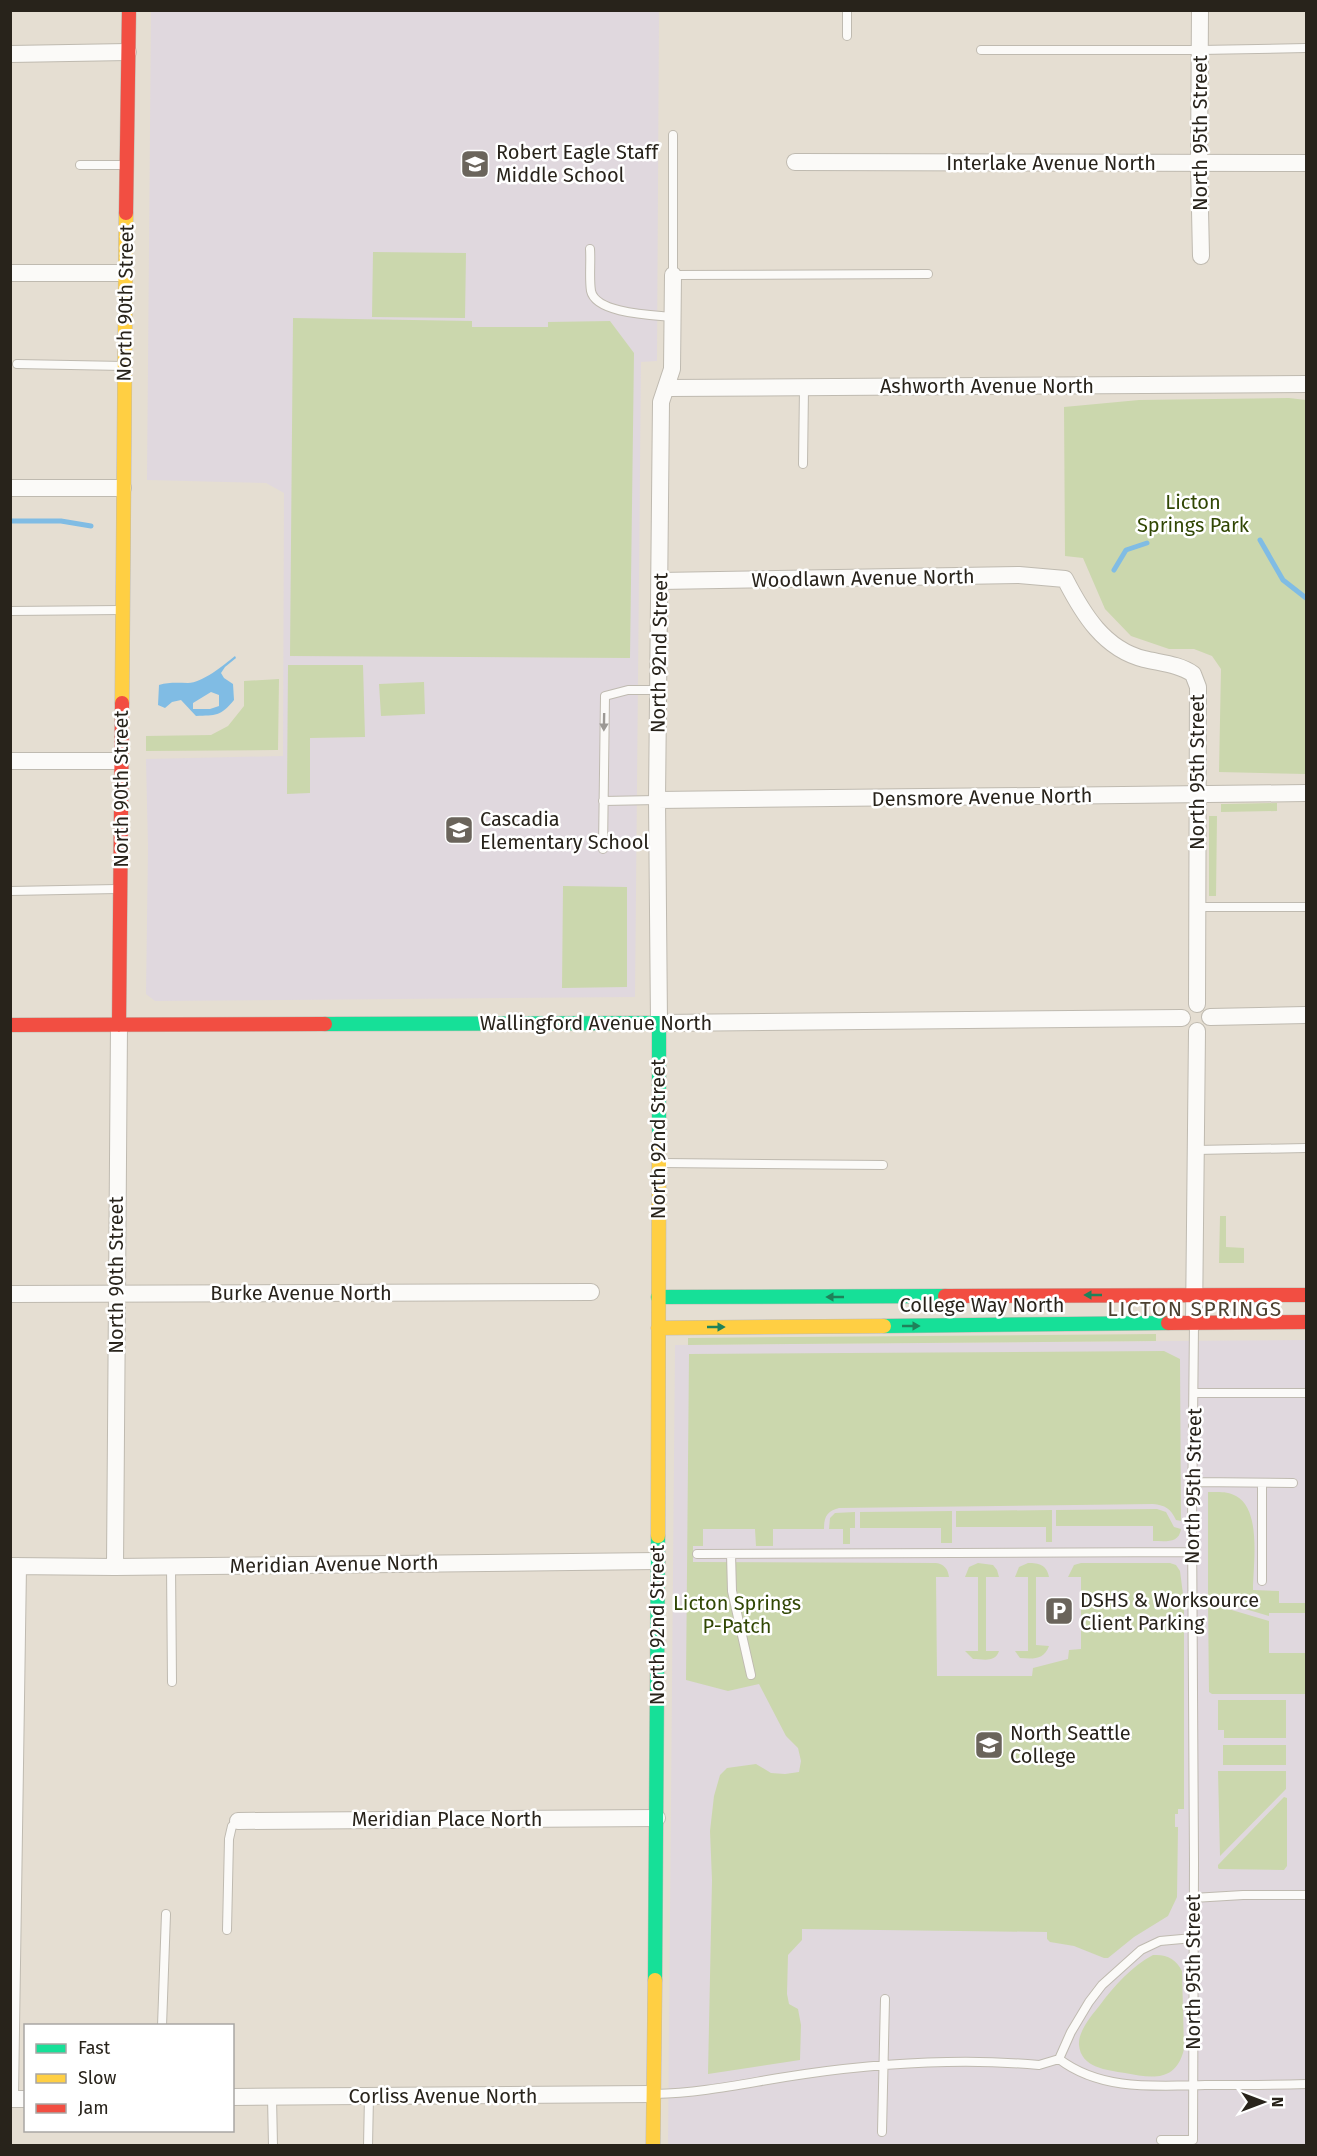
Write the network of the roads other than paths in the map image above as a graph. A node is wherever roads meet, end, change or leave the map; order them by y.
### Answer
1 (129, 10) edge
2 (847, 10) edge
3 (1200, 10) edge
4 (847, 36) dead end
5 (1306, 48) edge
6 (981, 50) dead end
7 (1200, 50) junction
8 (128, 52) junction
9 (10, 54) edge
10 (673, 135) dead end
11 (795, 162) dead end
12 (1306, 163) edge
13 (1199, 164) junction
14 (80, 165) dead end
15 (127, 165) junction
16 (590, 249) dead end
17 (1201, 255) dead end
18 (10, 273) edge
19 (125, 273) junction
20 (928, 274) dead end
21 (673, 275) junction
22 (672, 316) junction
23 (17, 364) dead end
24 (124, 366) junction
25 (1306, 384) edge
26 (667, 388) junction
27 (804, 388) junction
28 (803, 464) dead end
29 (10, 488) edge
30 (123, 488) junction
31 (1065, 579) joint
32 (660, 581) junction
33 (122, 609) junction
34 (10, 611) edge
35 (658, 690) junction
36 (10, 761) edge
37 (121, 761) junction
38 (1306, 793) edge
39 (1198, 794) junction
40 (657, 800) junction
41 (603, 801) junction
42 (603, 849) dead end
43 (120, 889) junction
44 (10, 891) edge
45 (1197, 907) junction
46 (1306, 907) edge
47 (1197, 1004) junction
48 (1306, 1016) edge
49 (1210, 1017) junction
50 (1182, 1018) junction
51 (659, 1023) junction
52 (119, 1024) junction
53 (10, 1025) edge
54 (1197, 1031) junction
55 (1306, 1148) edge
56 (1196, 1150) junction
57 (658, 1163) junction
58 (883, 1165) dead end
59 (591, 1292) dead end
60 (116, 1293) junction
61 (10, 1294) edge
62 (1194, 1295) junction
63 (1306, 1295) edge
64 (658, 1297) junction
65 (1306, 1322) edge
66 (1194, 1323) junction
67 (658, 1328) junction
68 (1194, 1393) junction
69 (1306, 1394) edge
70 (1194, 1482) junction
71 (1262, 1483) junction
72 (1293, 1483) dead end
73 (1192, 1552) junction
74 (697, 1554) dead end
75 (731, 1554) junction
76 (657, 1560) junction
77 (14, 1566) edge
78 (171, 1566) junction
79 (115, 1567) junction
80 (1262, 1581) dead end
81 (752, 1675) dead end
82 (172, 1682) dead end
83 (657, 1818) junction
84 (238, 1821) joint
85 (1306, 1895) edge
86 (1193, 1898) junction
87 (166, 1914) dead end
88 (226, 1930) dead end
89 (1193, 1938) junction
90 (885, 1999) dead end
91 (162, 2024) edge
92 (1059, 2059) junction
93 (883, 2065) junction
94 (1306, 2084) edge
95 (1193, 2085) junction
96 (653, 2094) junction
97 (369, 2096) junction
98 (10, 2097) edge
99 (234, 2097) edge
100 (272, 2097) junction
101 (882, 2132) dead end
102 (1161, 2140) dead end
103 (273, 2145) edge
104 (368, 2145) edge
105 (653, 2145) edge

1 - 8 street, North 90th Street
2 - 4 lane
3 - 7 street, North 95th Street
5 - 7 lane
6 - 7 lane
7 - 13 street, North 95th Street
8 - 9 street
8 - 15 street, North 90th Street
10 - 21 lane, North 92nd Street
11 - 13 street, Interlake Avenue North
12 - 13 street, Interlake Avenue North
13 - 17 street, North 95th Street
14 - 15 lane
15 - 19 street, North 90th Street
16 - 22 lane
18 - 19 street
19 - 24 street, North 90th Street
20 - 21 lane
21 - 22 street, North 92nd Street
22 - 26 street, North 92nd Street
23 - 24 lane
24 - 30 street, North 90th Street
25 - 27 street, Ashworth Avenue North
26 - 27 street, Ashworth Avenue North
26 - 32 street, North 92nd Street
27 - 28 lane
29 - 30 street
30 - 33 street, North 90th Street
31 - 32 street, Woodlawn Avenue North
31 - 39 street, North 95th Street
32 - 35 street, North 92nd Street
33 - 34 lane
33 - 37 street, North 90th Street
35 - 40 street, North 92nd Street
35 -> 41 lane
36 - 37 street
37 - 43 street, North 90th Street
38 - 39 street, Densmore Avenue North
39 - 40 street, Densmore Avenue North
39 - 45 street, North 95th Street
40 - 41 lane
40 - 51 street, North 92nd Street
41 - 42 lane
43 - 44 lane
43 - 52 street, North 90th Street
45 - 46 lane
45 - 47 street, North 95th Street
47 - 49 street
47 - 50 street
48 - 49 street
49 - 54 street
50 - 51 street, Wallingford Avenue North
50 - 54 street
51 - 52 street, Wallingford Avenue North
51 - 57 street, North 92nd Street
52 - 53 street, Wallingford Avenue North
52 - 60 street, North 90th Street
54 - 56 street, North 95th Street
55 - 56 lane
56 - 62 street, North 95th Street
57 - 58 lane
57 - 64 street, North 92nd Street
59 - 60 street, Burke Avenue North
60 - 61 street, Burke Avenue North
60 - 79 street, North 90th Street
62 - 63 street, College Way North
62 -> 64 street, College Way North
62 - 66 street, North 95th Street
64 - 67 street, North 92nd Street
65 - 66 street, College Way North
67 -> 66 street, College Way North
66 - 68 lane, North 95th Street
67 - 76 street, North 92nd Street
68 - 69 lane
68 - 70 lane, North 95th Street
70 - 71 lane
70 - 73 lane, North 95th Street
71 - 72 lane
71 - 80 lane
73 - 75 lane
73 - 86 lane, North 95th Street
74 - 75 lane
75 - 81 lane
76 - 78 street, Meridian Avenue North
76 - 83 street, North 92nd Street
77 - 79 street, Meridian Avenue North
77 - 98 street
78 - 79 street, Meridian Avenue North
78 - 82 lane
83 - 84 street, Meridian Place North
83 - 96 street, North 92nd Street
84 - 88 lane
85 - 86 lane
86 - 89 lane, North 95th Street
87 - 91 lane
89 - 92 lane
89 - 95 lane, North 95th Street
90 - 93 lane
92 - 93 lane
92 - 95 lane
93 - 96 lane
93 - 101 lane
94 - 95 lane
95 - 102 lane, North 95th Street
96 - 97 street, Corliss Avenue North
96 - 105 street, North 92nd Street
97 - 100 street, Corliss Avenue North
97 - 104 lane
99 - 100 street, Corliss Avenue North
100 - 103 lane

